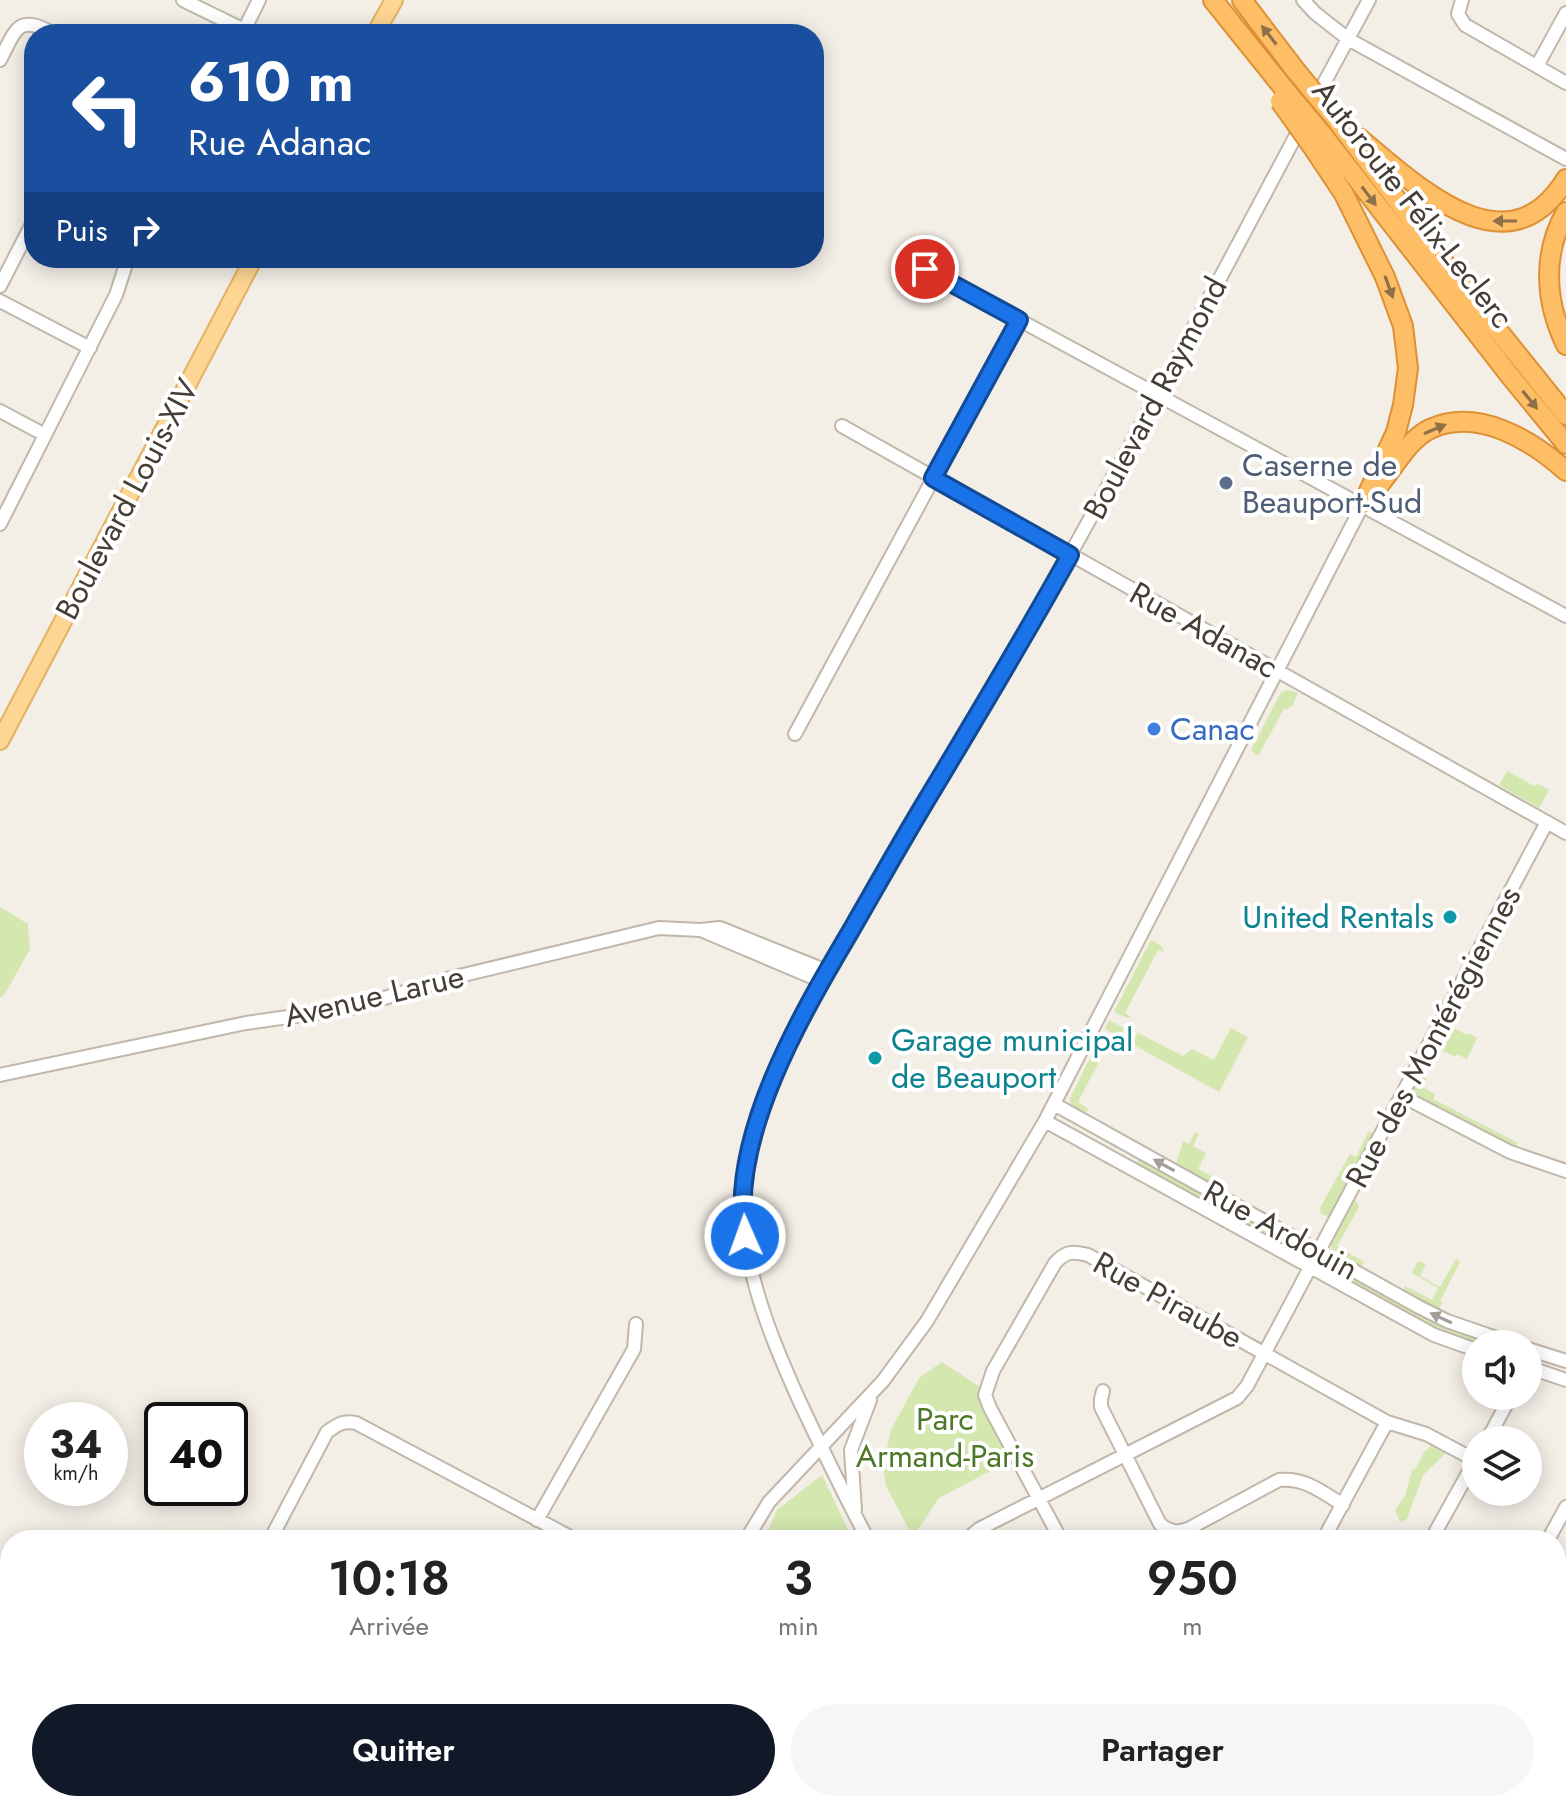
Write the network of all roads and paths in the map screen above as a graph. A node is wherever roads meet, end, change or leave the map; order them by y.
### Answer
1 (183, 0) edge
2 (259, 0) edge
3 (394, 0) edge
4 (1242, 0) edge
5 (1303, 0) edge
6 (1369, 0) edge
7 (1462, 0) edge
8 (1217, 5) edge
9 (1566, 13) edge
10 (228, 24) edge
11 (247, 24) edge
12 (381, 24) edge
13 (24, 25) edge
14 (1348, 39) junction
15 (0, 60) edge
16 (1537, 66) junction
17 (1566, 83) edge
18 (1335, 118) junction
19 (1317, 140) junction
20 (1566, 159) edge
21 (1566, 179) edge
22 (1566, 212) edge
23 (24, 239) edge
24 (125, 268) edge
25 (249, 268) edge
26 (925, 269) dead end
27 (0, 286) edge
28 (0, 301) edge
29 (1019, 320) junction
30 (1566, 345) edge
31 (90, 348) junction
32 (1158, 395) junction
33 (0, 411) edge
34 (1566, 415) edge
35 (842, 426) dead end
36 (45, 435) junction
37 (1566, 444) edge
38 (1566, 471) edge
39 (933, 478) junction
40 (1363, 504) junction
41 (0, 522) edge
42 (1070, 555) junction
43 (1566, 616) edge
44 (1278, 671) junction
45 (795, 734) dead end
46 (0, 741) edge
47 (1547, 822) junction
48 (1566, 833) edge
49 (824, 976) junction
50 (0, 1075) edge
51 (1402, 1096) junction
52 (1054, 1104) junction
53 (1045, 1121) junction
54 (1566, 1171) edge
55 (1319, 1251) junction
56 (1311, 1267) junction
57 (636, 1324) dead end
58 (1473, 1330) edge
59 (1462, 1345) edge
60 (1542, 1353) edge
61 (1265, 1354) junction
62 (1566, 1361) edge
63 (1542, 1372) edge
64 (1566, 1380) edge
65 (1103, 1391) dead end
66 (873, 1392) junction
67 (1387, 1422) junction
68 (821, 1447) junction
69 (1462, 1452) edge
70 (1125, 1455) junction
71 (1462, 1484) edge
72 (1039, 1498) junction
73 (1343, 1505) junction
74 (1566, 1507) edge
75 (856, 1517) junction
76 (537, 1520) junction
77 (275, 1530) edge
78 (556, 1530) edge
79 (752, 1530) edge
80 (863, 1530) edge
81 (978, 1530) edge
82 (1056, 1530) edge
83 (1170, 1530) edge
84 (1183, 1530) edge
85 (1329, 1530) edge
86 (1437, 1530) edge
87 (1553, 1530) edge

1 - 10 street
2 - 11 street
3 - 12 main road
18 -> 4 highway, Autoroute Félix-Leclerc, bridge
5 - 14 street
6 - 14 street, Boulevard Raymond
7 - 16 street
8 - 19 highway, Autoroute Félix-Leclerc, bridge
9 - 16 street
13 - 15 street
14 - 20 street
14 - 32 street, Boulevard Raymond
16 - 17 street
21 -> 18 highway
18 - 34 highway, Autoroute Félix-Leclerc
19 -> 37 highway, Autoroute Félix-Leclerc
19 -> 40 highway
22 - 30 highway
23 - 27 street
24 - 31 street
25 - 46 main road, Boulevard Louis-XIV
26 - 29 street
28 - 31 street
29 - 32 street
29 - 39 street
31 - 36 street
32 - 40 street
32 - 42 street, Boulevard Raymond
33 - 36 street
35 - 39 street, Rue Adanac
36 - 41 street
40 -> 38 highway
39 - 42 street, Rue Adanac
39 - 45 street
40 - 43 street
40 - 44 street
42 - 44 street, Rue Adanac
42 - 49 street, Boulevard Raymond
44 - 47 street, Rue Adanac
44 - 52 street
47 - 48 street, Rue Adanac
47 - 51 street, Rue des Montérégiennes
49 - 50 street, Avenue Larue
49 - 68 street, Boulevard Raymond
51 - 54 street
51 - 55 street, Rue des Montérégiennes
52 - 53 street
55 -> 52 street, Rue Ardouin
53 - 56 street, Rue Ardouin
53 - 66 street
55 - 56 street, Rue des Montérégiennes
58 -> 55 street, Rue Ardouin
56 - 59 street, Rue Ardouin
56 - 61 street, Rue des Montérégiennes
57 - 76 street
60 - 62 street
61 - 67 street, Rue Piraube
61 - 70 street, Rue des Montérégiennes
61 - 72 street, Rue Piraube
63 - 64 street
65 - 70 street
66 - 68 street
66 - 75 street
67 - 69 street, Rue Piraube
67 - 73 street
68 - 75 street, Boulevard Raymond
68 - 79 street
70 - 72 street, Rue des Montérégiennes
70 - 83 street
71 - 86 street
72 - 81 street, Rue des Montérégiennes
72 - 82 street
73 - 84 street
73 - 85 street
74 - 87 street
75 - 80 street, Boulevard Raymond
76 - 77 street
76 - 78 street

